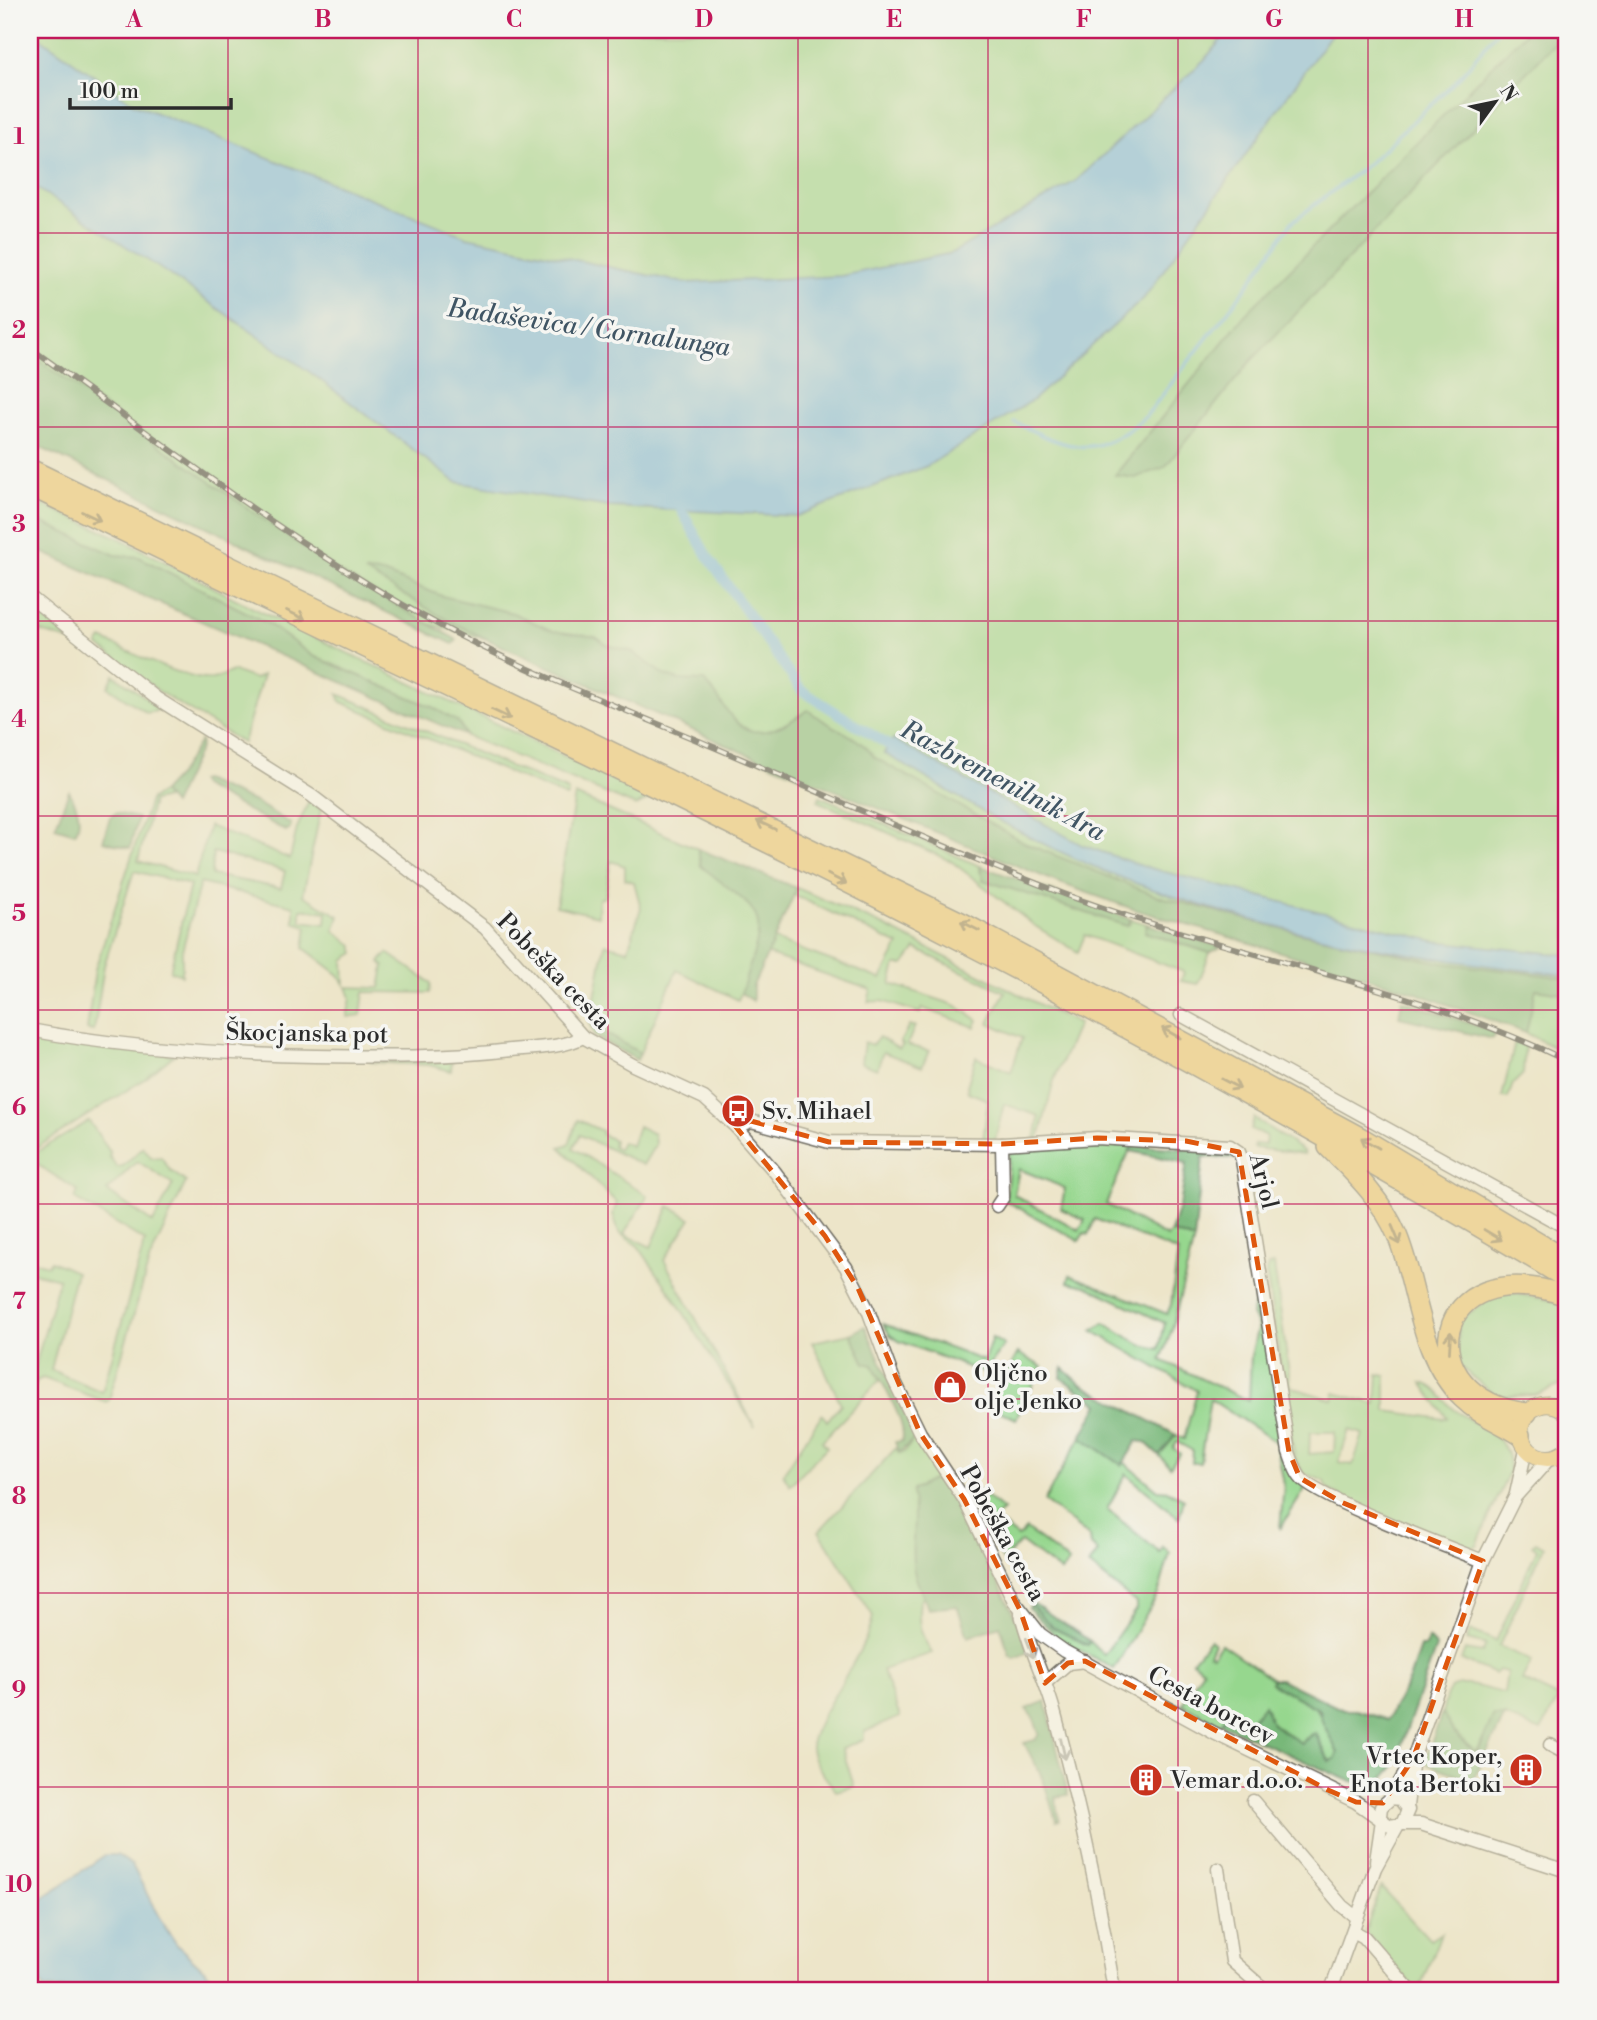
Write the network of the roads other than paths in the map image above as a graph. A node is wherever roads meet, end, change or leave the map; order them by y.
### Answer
1 (30, 469) edge
2 (30, 486) edge
3 (30, 597) edge
4 (1181, 1015) dead end
5 (30, 1030) edge
6 (583, 1037) junction
7 (736, 1126) junction
8 (1307, 1126) junction
9 (1002, 1144) junction
10 (997, 1206) dead end
11 (1567, 1227) edge
12 (1567, 1260) edge
13 (1567, 1279) edge
14 (1567, 1296) edge
15 (1564, 1407) edge
16 (1527, 1413) junction
17 (1523, 1442) junction
18 (1562, 1454) edge
19 (1515, 1497) junction
20 (1483, 1561) junction
21 (1020, 1610) junction
22 (1085, 1661) junction
23 (1045, 1684) junction
24 (1550, 1745) dead end
25 (1567, 1754) edge
26 (1413, 1759) junction
27 (1253, 1801) dead end
28 (1384, 1809) junction
29 (1407, 1809) junction
30 (1400, 1825) junction
31 (1421, 1825) junction
32 (1375, 1868) junction
33 (1218, 1869) dead end
34 (1567, 1871) edge
35 (1355, 1925) junction
36 (1114, 1990) edge
37 (1265, 1990) edge
38 (1331, 1990) edge
39 (1410, 1990) edge

12 -> 1 highway
2 -> 8 highway
3 - 6 street, Pobeška cesta
4 - 11 street
5 - 6 street, Škocjanska pot
6 - 7 street, Pobeška cesta
7 - 9 street, Arjol
7 - 21 street, Pobeška cesta
8 -> 13 highway
8 -> 17 highway
9 - 10 street
9 - 20 street, Arjol
16 -> 14 highway
15 - 16 main road
16 - 17 main road
17 - 18 main road
17 - 19 street
18 - 19 street
19 - 20 street
20 - 26 street
21 - 22 street, Pobeška cesta
21 -> 23 street
22 - 23 street
22 - 28 street, Cesta borcev
23 -> 36 street
24 - 25 street
26 - 28 street
26 - 29 street
27 - 35 street
28 - 29 street
28 - 30 street
28 - 32 street
29 - 30 street
29 - 31 street
30 - 31 street
30 - 32 street
31 - 34 street
32 - 35 street
33 - 37 street
35 - 38 street
35 - 39 street

